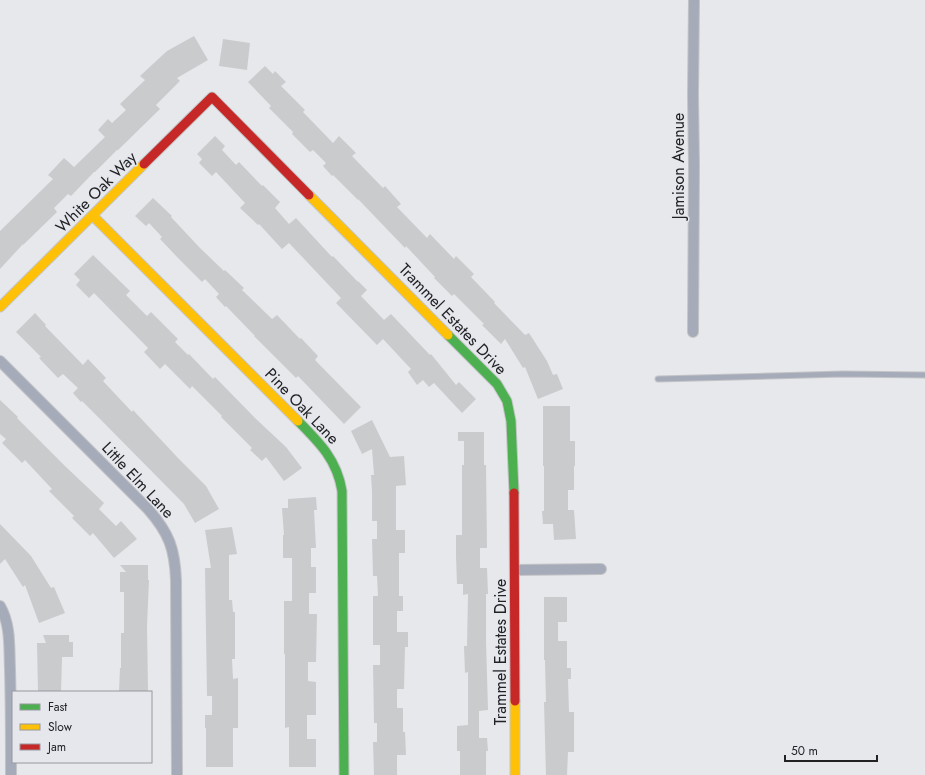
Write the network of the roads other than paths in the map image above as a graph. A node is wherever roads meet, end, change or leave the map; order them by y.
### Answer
1 (694, 0) edge
2 (212, 97) joint
3 (93, 216) junction
4 (0, 307) edge
5 (693, 332) dead end
6 (0, 361) edge
7 (925, 375) edge
8 (658, 379) dead end
9 (601, 569) dead end
10 (515, 570) junction
11 (0, 606) edge
12 (11, 775) edge
13 (177, 775) edge
14 (344, 775) edge
15 (515, 775) edge

1 - 5 street, Jamison Avenue
2 - 3 street, White Oak Way
2 - 10 street, Trammel Estates Drive
3 - 4 street, White Oak Way
3 - 14 street, Pine Oak Lane
6 - 13 street, Little Elm Lane
7 - 8 lane
9 - 10 street
10 - 15 street, Trammel Estates Drive
11 - 12 street

